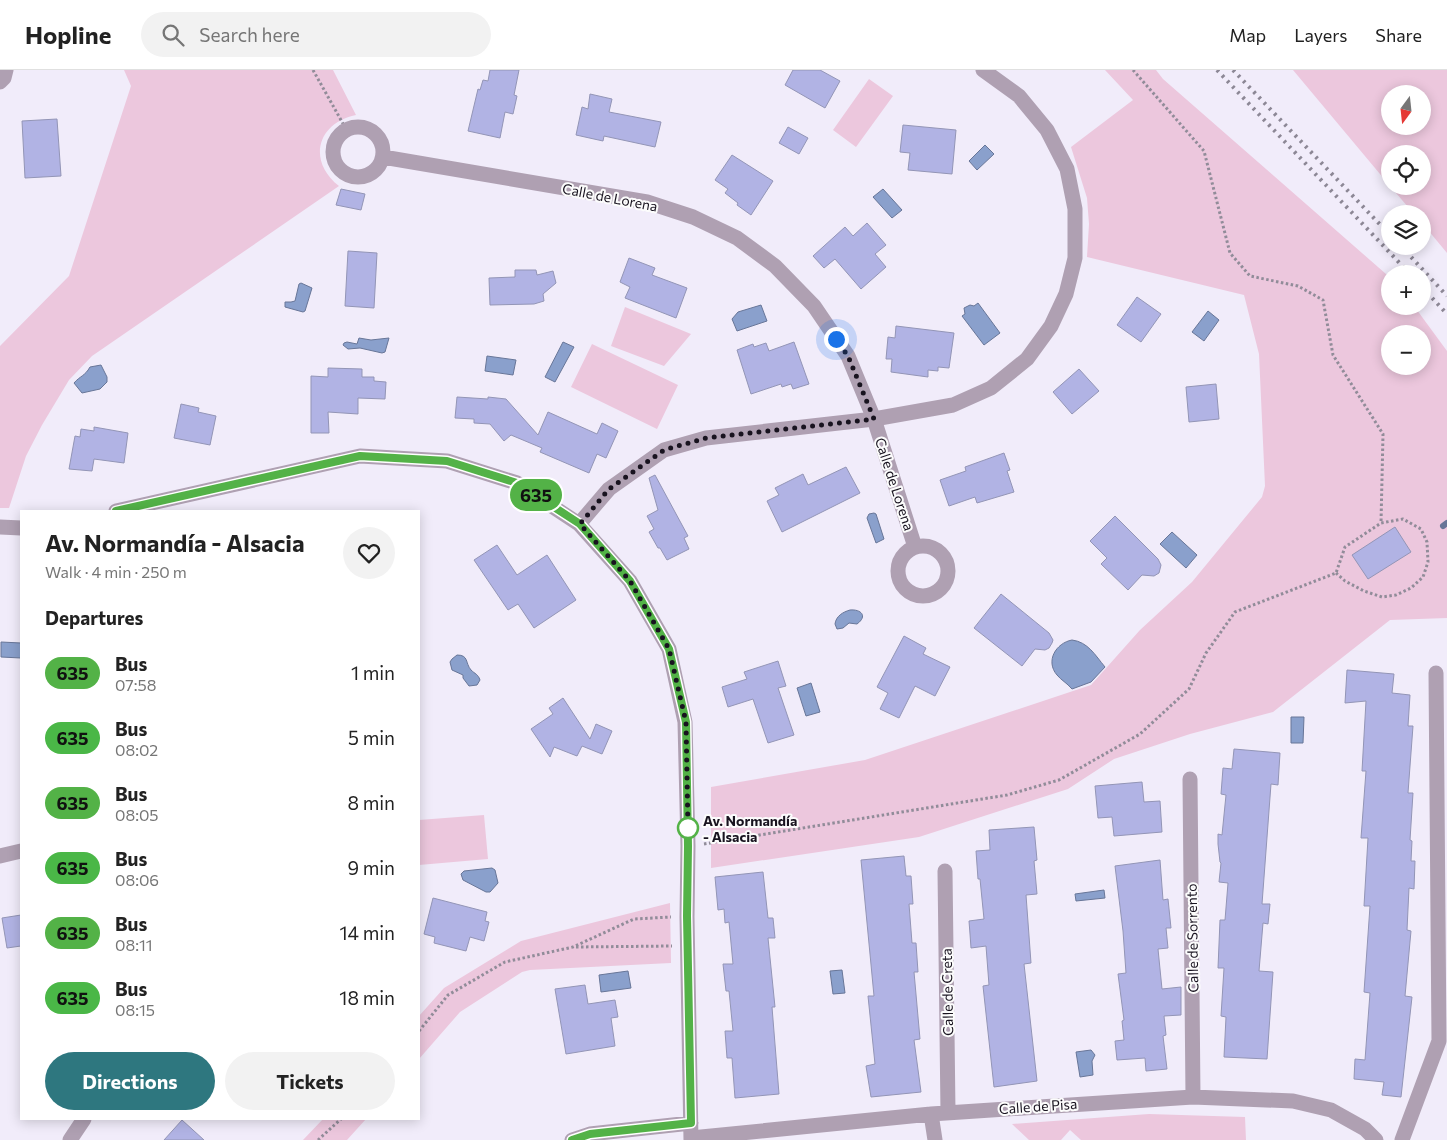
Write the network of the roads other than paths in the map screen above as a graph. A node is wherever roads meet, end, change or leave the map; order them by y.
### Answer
1 (6, 70) edge
2 (983, 70) edge
3 (0, 82) edge
4 (383, 157) junction
5 (874, 419) junction
6 (120, 510) edge
7 (580, 524) junction
8 (0, 527) edge
9 (20, 528) edge
10 (915, 547) dead end
11 (1436, 673) dead end
12 (1190, 779) dead end
13 (20, 851) edge
14 (0, 856) edge
15 (945, 871) dead end
16 (1193, 1097) junction
17 (948, 1112) junction
18 (931, 1114) junction
19 (83, 1120) edge
20 (691, 1123) junction
21 (691, 1139) edge
22 (70, 1140) edge
23 (572, 1140) edge
24 (935, 1140) edge
25 (1376, 1140) edge
26 (1402, 1140) edge

1 - 3 street
2 - 5 street
4 - 4 street
4 - 5 street, Calle de Lorena
5 - 7 street
5 - 10 street, Calle de Lorena
6 - 7 street
7 - 20 street
8 - 9 street
11 - 26 street
12 - 16 street, Calle de Sorrento
13 - 14 street
15 - 17 street, Calle de Creta
16 - 17 street, Calle de Pisa
16 - 25 street, Calle de Pisa
17 - 18 street, Calle de Pisa
18 - 21 street, Calle de Pisa
18 - 24 street
19 - 22 street
20 - 21 street
20 - 23 street

